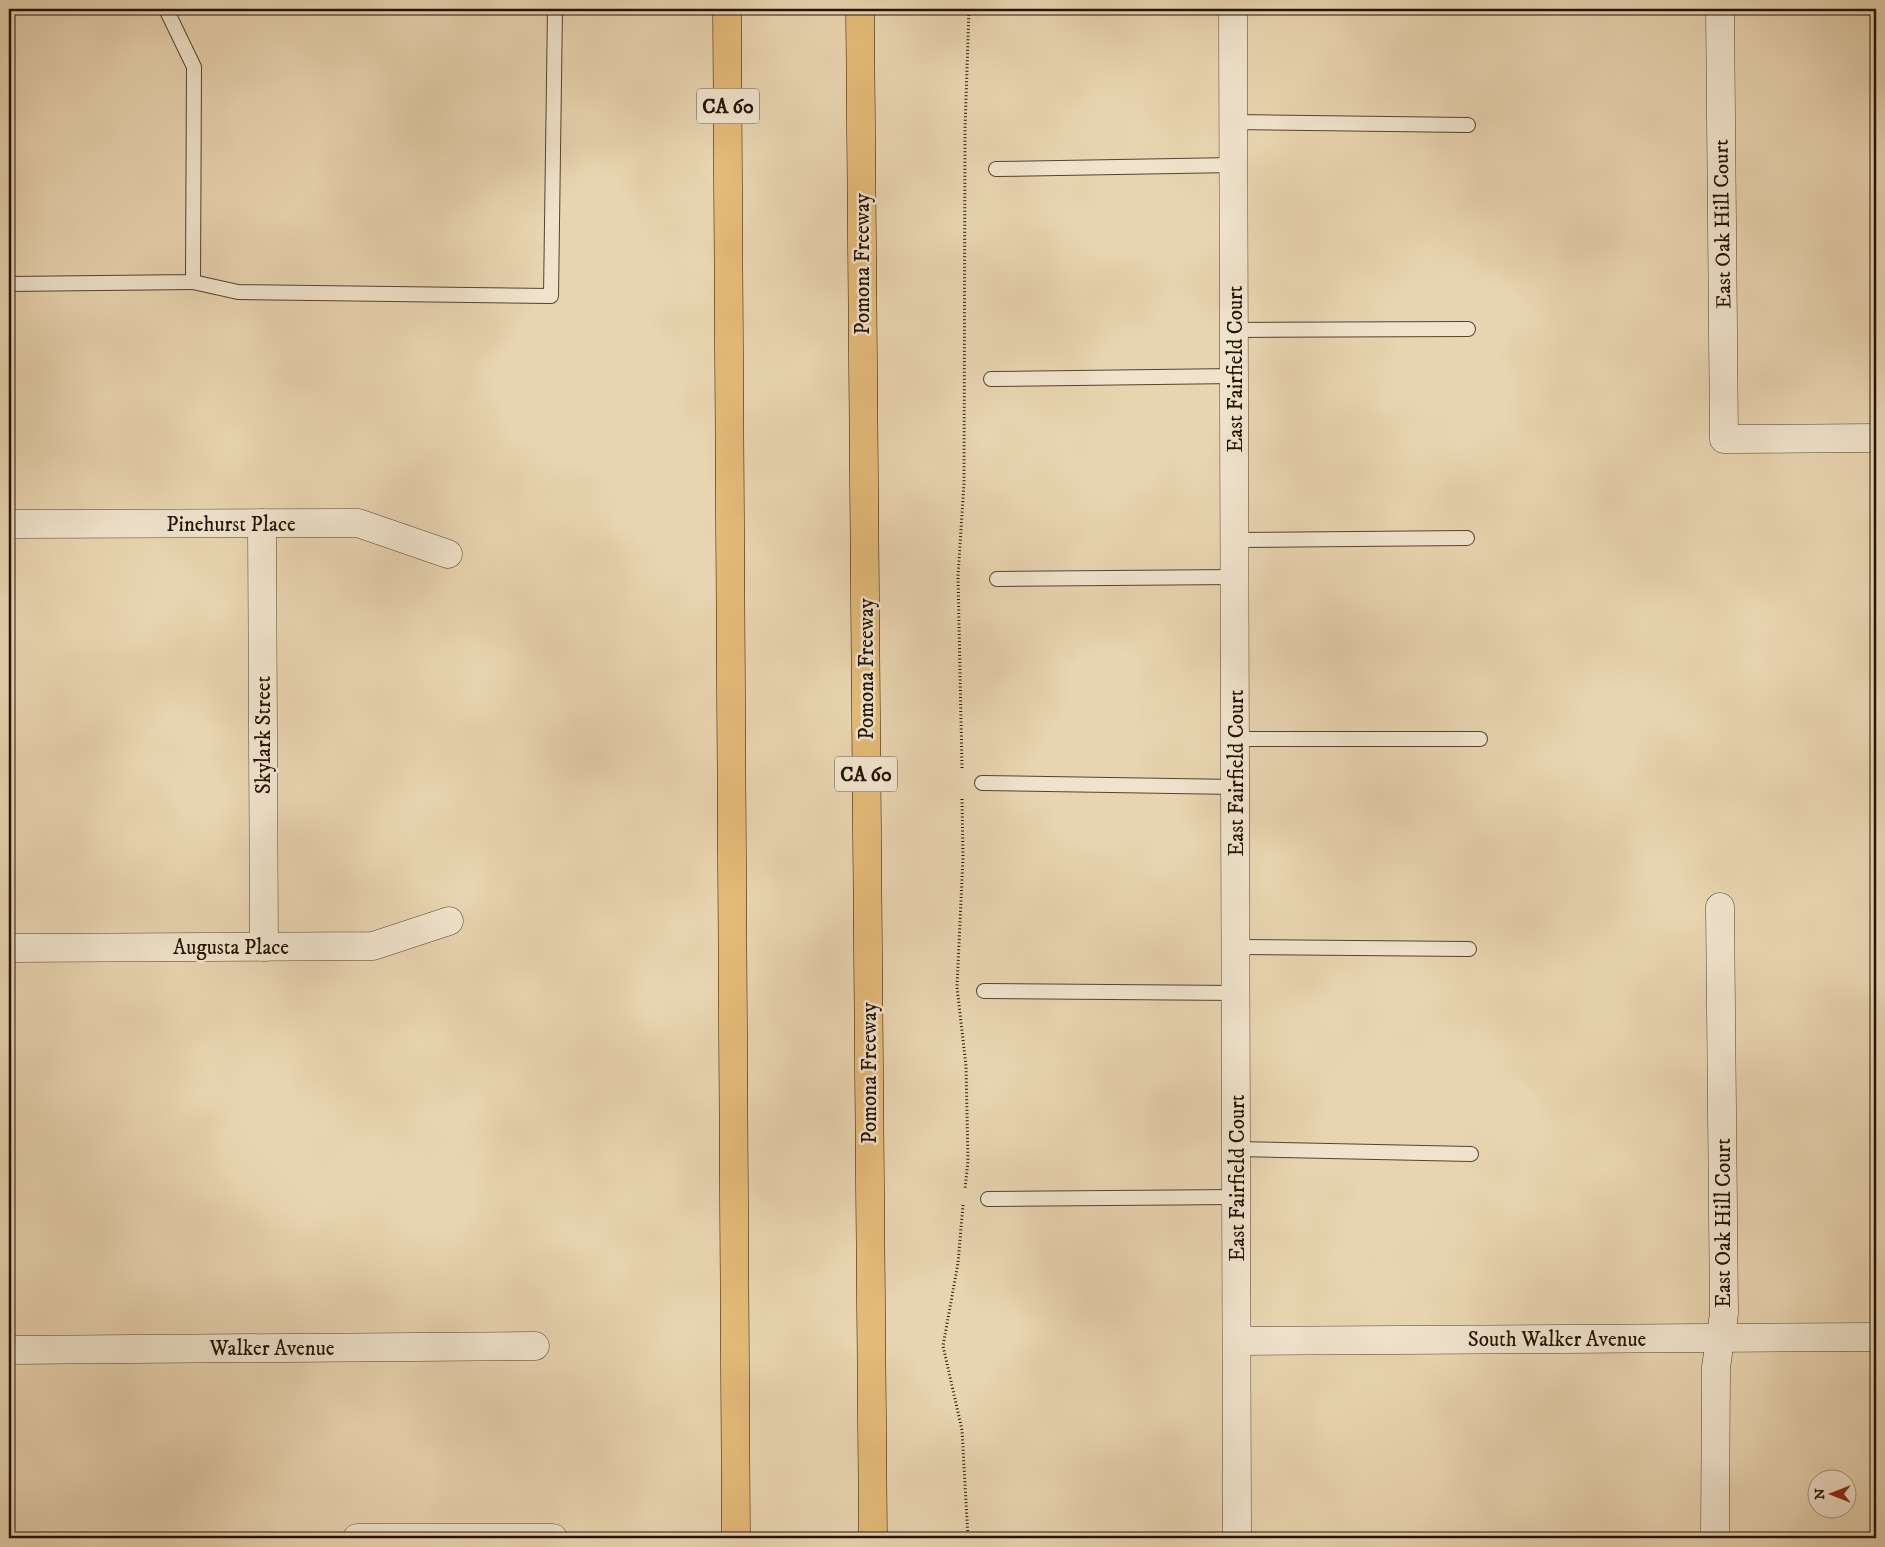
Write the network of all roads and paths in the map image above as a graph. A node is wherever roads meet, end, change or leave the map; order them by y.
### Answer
1 (166, 9) edge
2 (555, 9) edge
3 (717, 9) edge
4 (727, 9) edge
5 (860, 9) edge
6 (969, 9) edge
7 (1234, 9) edge
8 (1720, 9) edge
9 (1234, 122) junction
10 (1468, 125) dead end
11 (1234, 166) junction
12 (996, 169) dead end
13 (728, 203) junction
14 (193, 282) junction
15 (9, 284) edge
16 (1468, 329) dead end
17 (1234, 330) junction
18 (1235, 376) junction
19 (991, 379) dead end
20 (1876, 438) edge
21 (262, 523) junction
22 (9, 524) edge
23 (1467, 538) dead end
24 (1236, 540) junction
25 (448, 554) dead end
26 (1236, 577) junction
27 (997, 579) dead end
28 (1236, 738) junction
29 (1480, 740) dead end
30 (962, 770) dead end
31 (982, 783) dead end
32 (1236, 787) junction
33 (962, 789) dead end
34 (1720, 907) dead end
35 (449, 921) dead end
36 (264, 947) junction
37 (1237, 947) junction
38 (9, 948) edge
39 (1470, 949) dead end
40 (984, 991) dead end
41 (1237, 993) junction
42 (1237, 1149) junction
43 (1471, 1154) dead end
44 (1237, 1197) junction
45 (988, 1199) dead end
46 (1721, 1337) junction
47 (1876, 1337) edge
48 (1238, 1341) junction
49 (535, 1346) dead end
50 (9, 1350) edge
51 (357, 1538) edge
52 (399, 1538) edge
53 (552, 1538) edge
54 (736, 1538) edge
55 (872, 1538) edge
56 (968, 1538) edge
57 (1238, 1538) edge
58 (1715, 1538) edge

1 - 14 lane
2 - 14 lane
3 - 13 highway
4 - 13 highway, CA 60
5 - 55 highway, Pomona Freeway / CA 60
6 - 30 path
7 - 9 street, East Fairfield Court
8 - 20 street, East Oak Hill Court
9 - 10 lane
9 - 11 street, East Fairfield Court
11 - 12 lane
11 - 17 street, East Fairfield Court
13 - 54 highway, CA 60
14 - 15 lane
16 - 17 lane
17 - 18 street, East Fairfield Court
18 - 19 lane
18 - 24 street, East Fairfield Court
21 - 22 street, Pinehurst Place
21 - 25 street, Pinehurst Place
21 - 36 street, Skylark Street
23 - 24 lane
24 - 26 street, East Fairfield Court
26 - 27 lane
26 - 28 street, East Fairfield Court
28 - 29 lane
28 - 32 street, East Fairfield Court
31 - 32 lane
32 - 37 street, East Fairfield Court
33 - 56 path
34 - 46 street, East Oak Hill Court
35 - 36 street, Augusta Place
36 - 38 street, Augusta Place
37 - 39 lane
37 - 41 street, East Fairfield Court
40 - 41 lane
41 - 42 street, East Fairfield Court
42 - 43 lane
42 - 44 street, East Fairfield Court
44 - 45 lane
44 - 48 street, East Fairfield Court
46 - 47 street, South Walker Avenue
46 - 48 street, South Walker Avenue
46 - 58 street, East Oak Hill Court
48 - 57 street, East Fairfield Court
49 - 50 street, Walker Avenue
51 - 52 street
52 - 53 street

